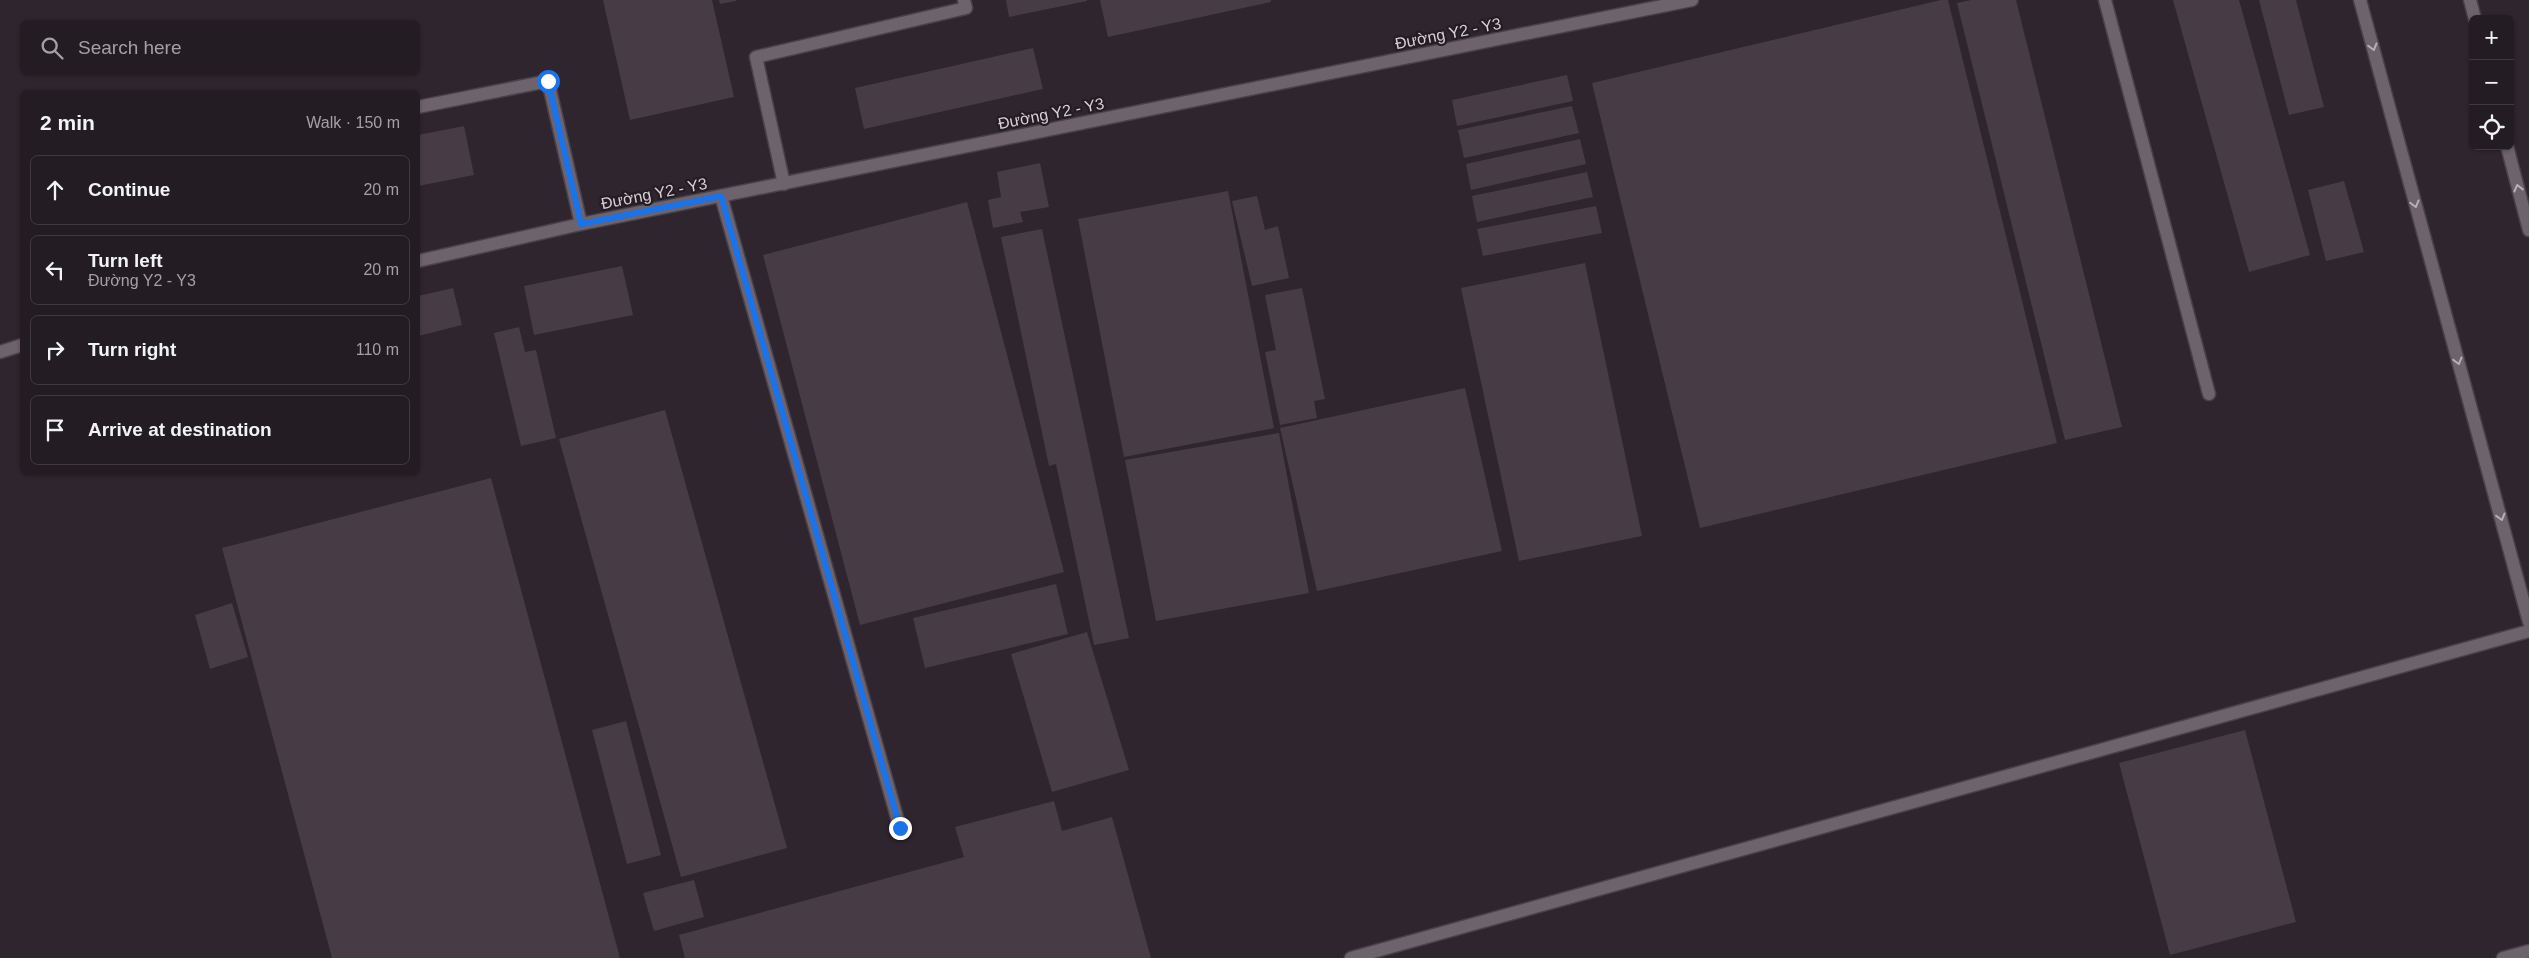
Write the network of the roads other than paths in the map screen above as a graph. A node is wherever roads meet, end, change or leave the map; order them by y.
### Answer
1 (964, 0) edge
2 (1692, 0) edge
3 (2105, 0) edge
4 (2360, 0) edge
5 (2470, 0) edge
6 (2474, 15) edge
7 (420, 107) edge
8 (2508, 150) edge
9 (784, 184) junction
10 (721, 196) junction
11 (581, 224) junction
12 (2529, 230) edge
13 (420, 262) edge
14 (20, 347) edge
15 (0, 352) edge
16 (2209, 394) dead end
17 (2529, 622) edge
18 (2529, 631) edge
19 (900, 828) dead end
20 (2529, 951) edge
21 (1351, 958) edge
22 (2503, 958) edge

1 - 9 street
2 - 9 street, Đường Y2 - Y3
3 - 16 street
4 -> 17 street
5 - 6 street
7 - 11 street
12 -> 8 street
9 - 10 street, Đường Y2 - Y3
10 - 11 street, Đường Y2 - Y3
10 - 19 street
11 - 13 street, Đường Y2 - Y3
14 - 15 street
18 - 21 street
20 - 22 street

